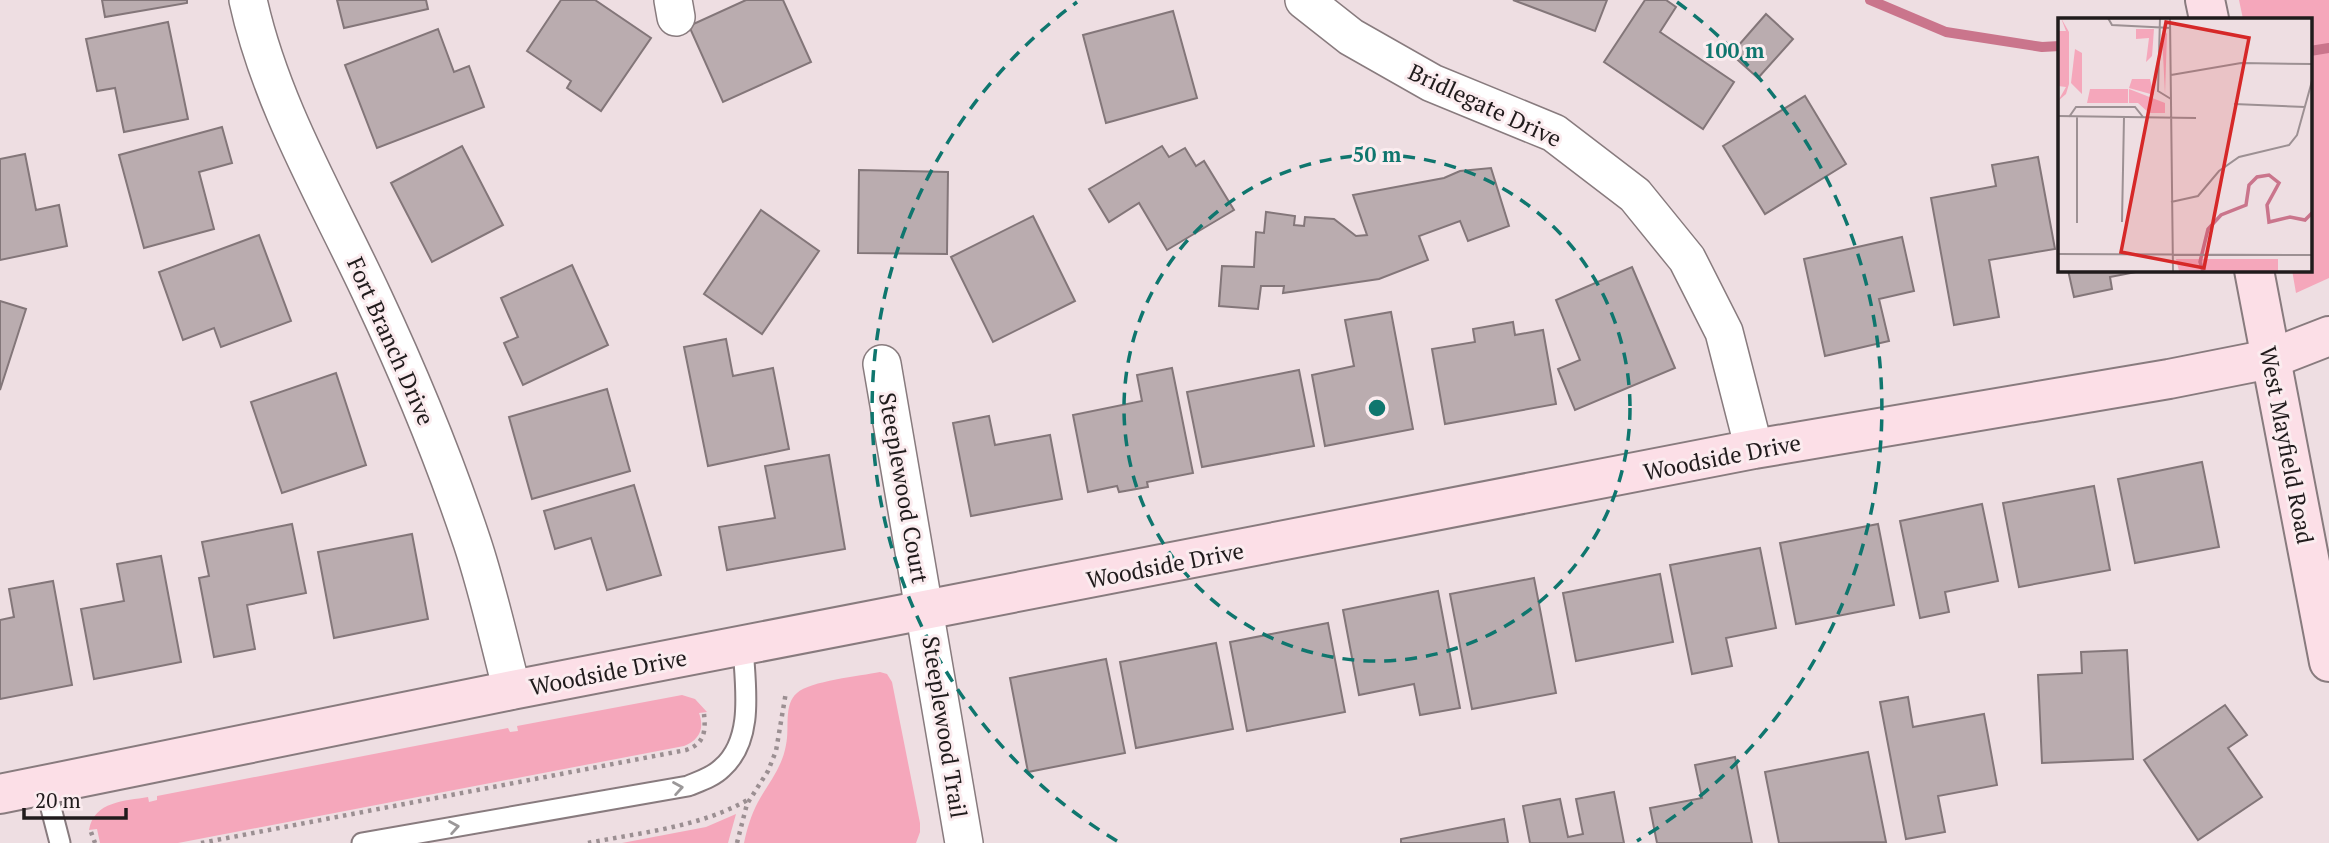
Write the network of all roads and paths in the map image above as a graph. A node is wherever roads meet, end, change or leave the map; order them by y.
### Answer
1 (248, 0) edge
2 (1304, 0) edge
3 (2205, 0) edge
4 (2209, 18) edge
5 (2254, 271) edge
6 (2329, 337) edge
7 (2270, 359) junction
8 (882, 364) dead end
9 (1754, 449) junction
10 (925, 612) junction
11 (743, 646) junction
12 (2329, 662) edge
13 (512, 690) junction
14 (786, 692) dead end
15 (704, 714) dead end
16 (45, 785) junction
17 (0, 794) edge
18 (751, 797) junction
19 (92, 832) dead end
20 (60, 843) edge
21 (95, 843) edge
22 (201, 843) edge
23 (362, 843) edge
24 (588, 843) edge
25 (737, 843) edge
26 (964, 843) edge

1 - 13 street, Fort Branch Drive
2 - 9 street, Bridlegate Drive
3 - 4 street
5 - 7 street, West Mayfield Road
6 - 7 street, Woodside Drive
7 - 9 street, Woodside Drive
7 - 12 street, West Mayfield Road
8 - 10 street, Steeplewood Court
9 - 10 street, Woodside Drive
10 - 11 street, Woodside Drive
10 - 26 street, Steeplewood Trail
11 - 13 street, Woodside Drive
23 -> 11 lane
13 - 16 street, Woodside Drive
14 - 18 path
15 - 22 path
16 - 17 street, Woodside Drive
16 - 20 lane
18 - 24 path
18 - 25 path
19 - 21 path

